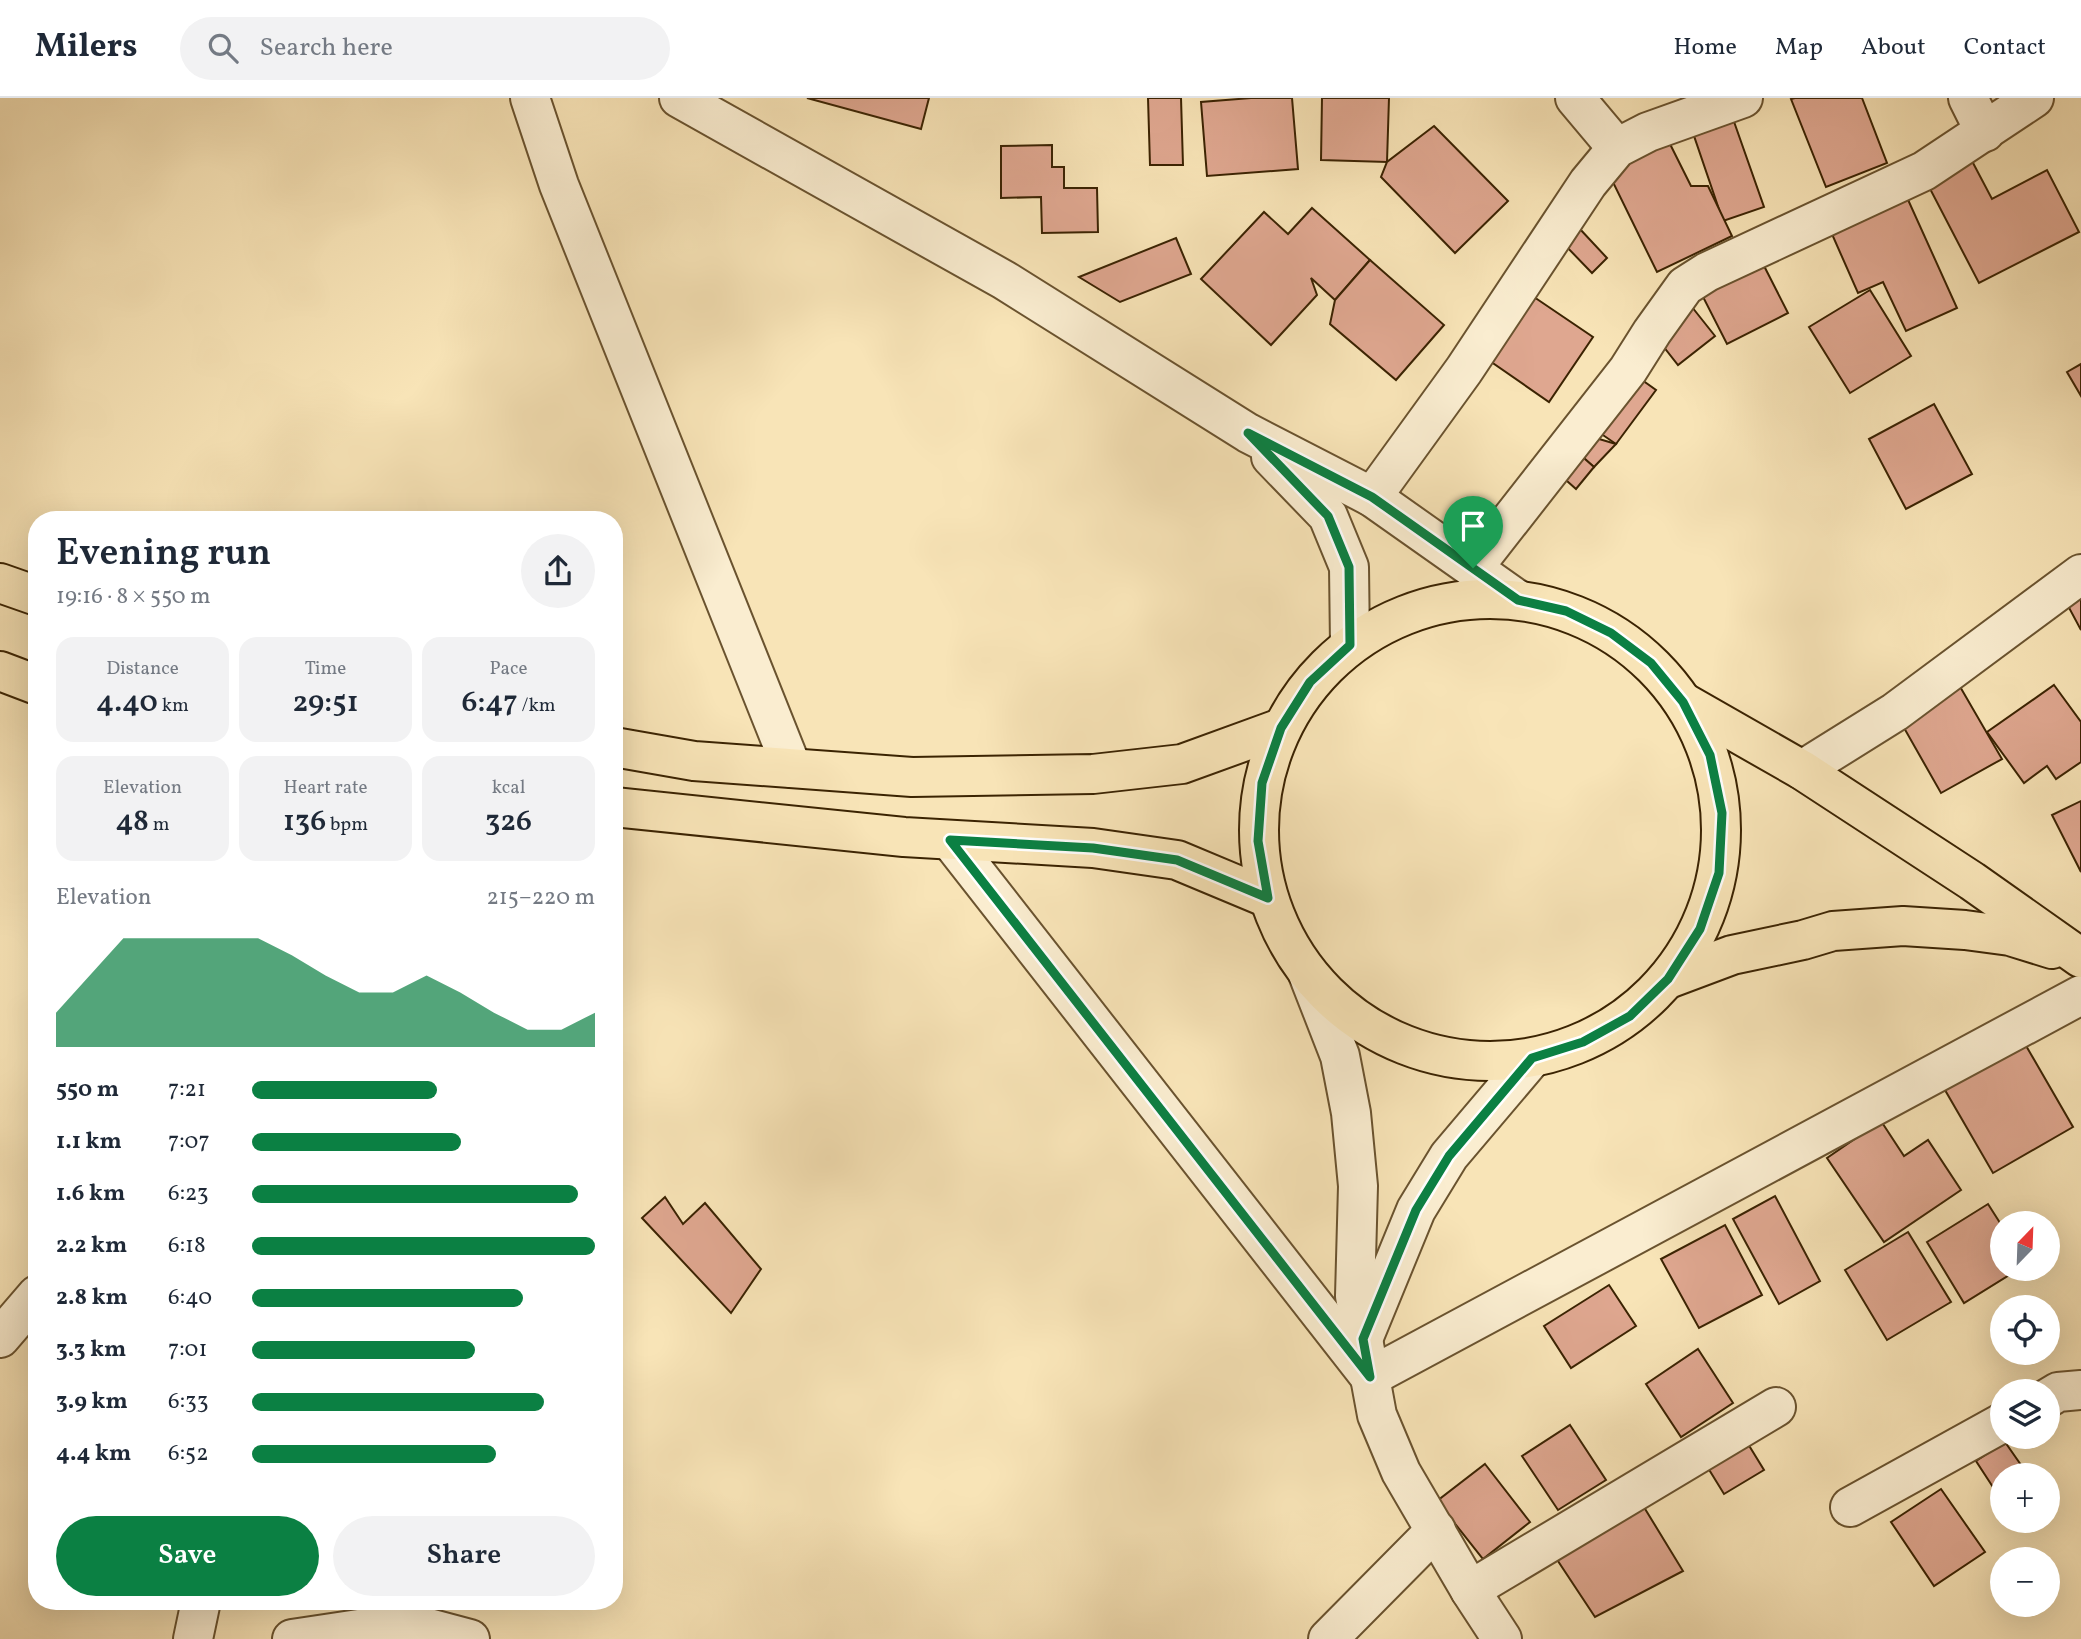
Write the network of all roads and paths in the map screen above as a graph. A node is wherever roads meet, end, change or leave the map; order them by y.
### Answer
1 (530, 98) edge
2 (679, 98) edge
3 (1575, 98) edge
4 (1743, 98) edge
5 (1968, 98) edge
6 (2034, 98) edge
7 (1985, 132) junction
8 (1617, 148) junction
9 (1248, 433) junction
10 (1372, 497) junction
11 (1473, 568) junction
12 (2081, 574) edge
13 (0, 583) edge
14 (28, 593) edge
15 (1518, 600) junction
16 (1350, 645) junction
17 (0, 671) edge
18 (28, 682) edge
19 (1683, 702) junction
20 (1281, 728) junction
21 (623, 749) edge
22 (792, 768) junction
23 (1802, 770) junction
24 (623, 808) edge
25 (950, 840) junction
26 (1268, 898) junction
27 (2081, 958) edge
28 (1308, 974) junction
29 (1668, 979) junction
30 (2081, 995) edge
31 (1532, 1058) junction
32 (28, 1305) edge
33 (0, 1338) edge
34 (1363, 1339) junction
35 (1370, 1377) junction
36 (2081, 1390) edge
37 (2060, 1392) edge
38 (1776, 1407) dead end
39 (1990, 1430) edge
40 (1850, 1507) dead end
41 (1436, 1531) junction
42 (1470, 1590) junction
43 (199, 1610) edge
44 (376, 1614) edge
45 (193, 1639) edge
46 (292, 1639) edge
47 (470, 1639) edge
48 (1328, 1639) edge
49 (1502, 1639) edge

1 - 22 street
2 - 9 street
3 - 8 street
4 - 8 street
5 - 7 street
6 - 7 street
7 - 11 street
8 - 10 street
9 - 10 street
9 - 16 street
10 - 11 street
11 - 15 street
12 - 23 street
13 - 14 main road
15 - 16 main road
15 - 19 main road
16 - 20 main road
17 - 18 main road
19 - 23 main road
19 - 29 main road
20 - 22 main road
20 - 26 main road
21 - 22 main road
23 - 27 main road
24 - 25 main road
25 - 26 main road
25 - 35 street
26 - 28 main road
27 - 29 main road
28 - 31 main road
28 - 34 street
29 - 31 main road
30 - 35 street
31 - 34 street
32 - 33 street
34 - 35 street
35 - 41 street
36 - 37 street
38 - 42 street
39 - 40 street
41 - 42 street
41 - 48 street
42 - 49 street
43 - 45 street
44 - 46 street
44 - 47 street

